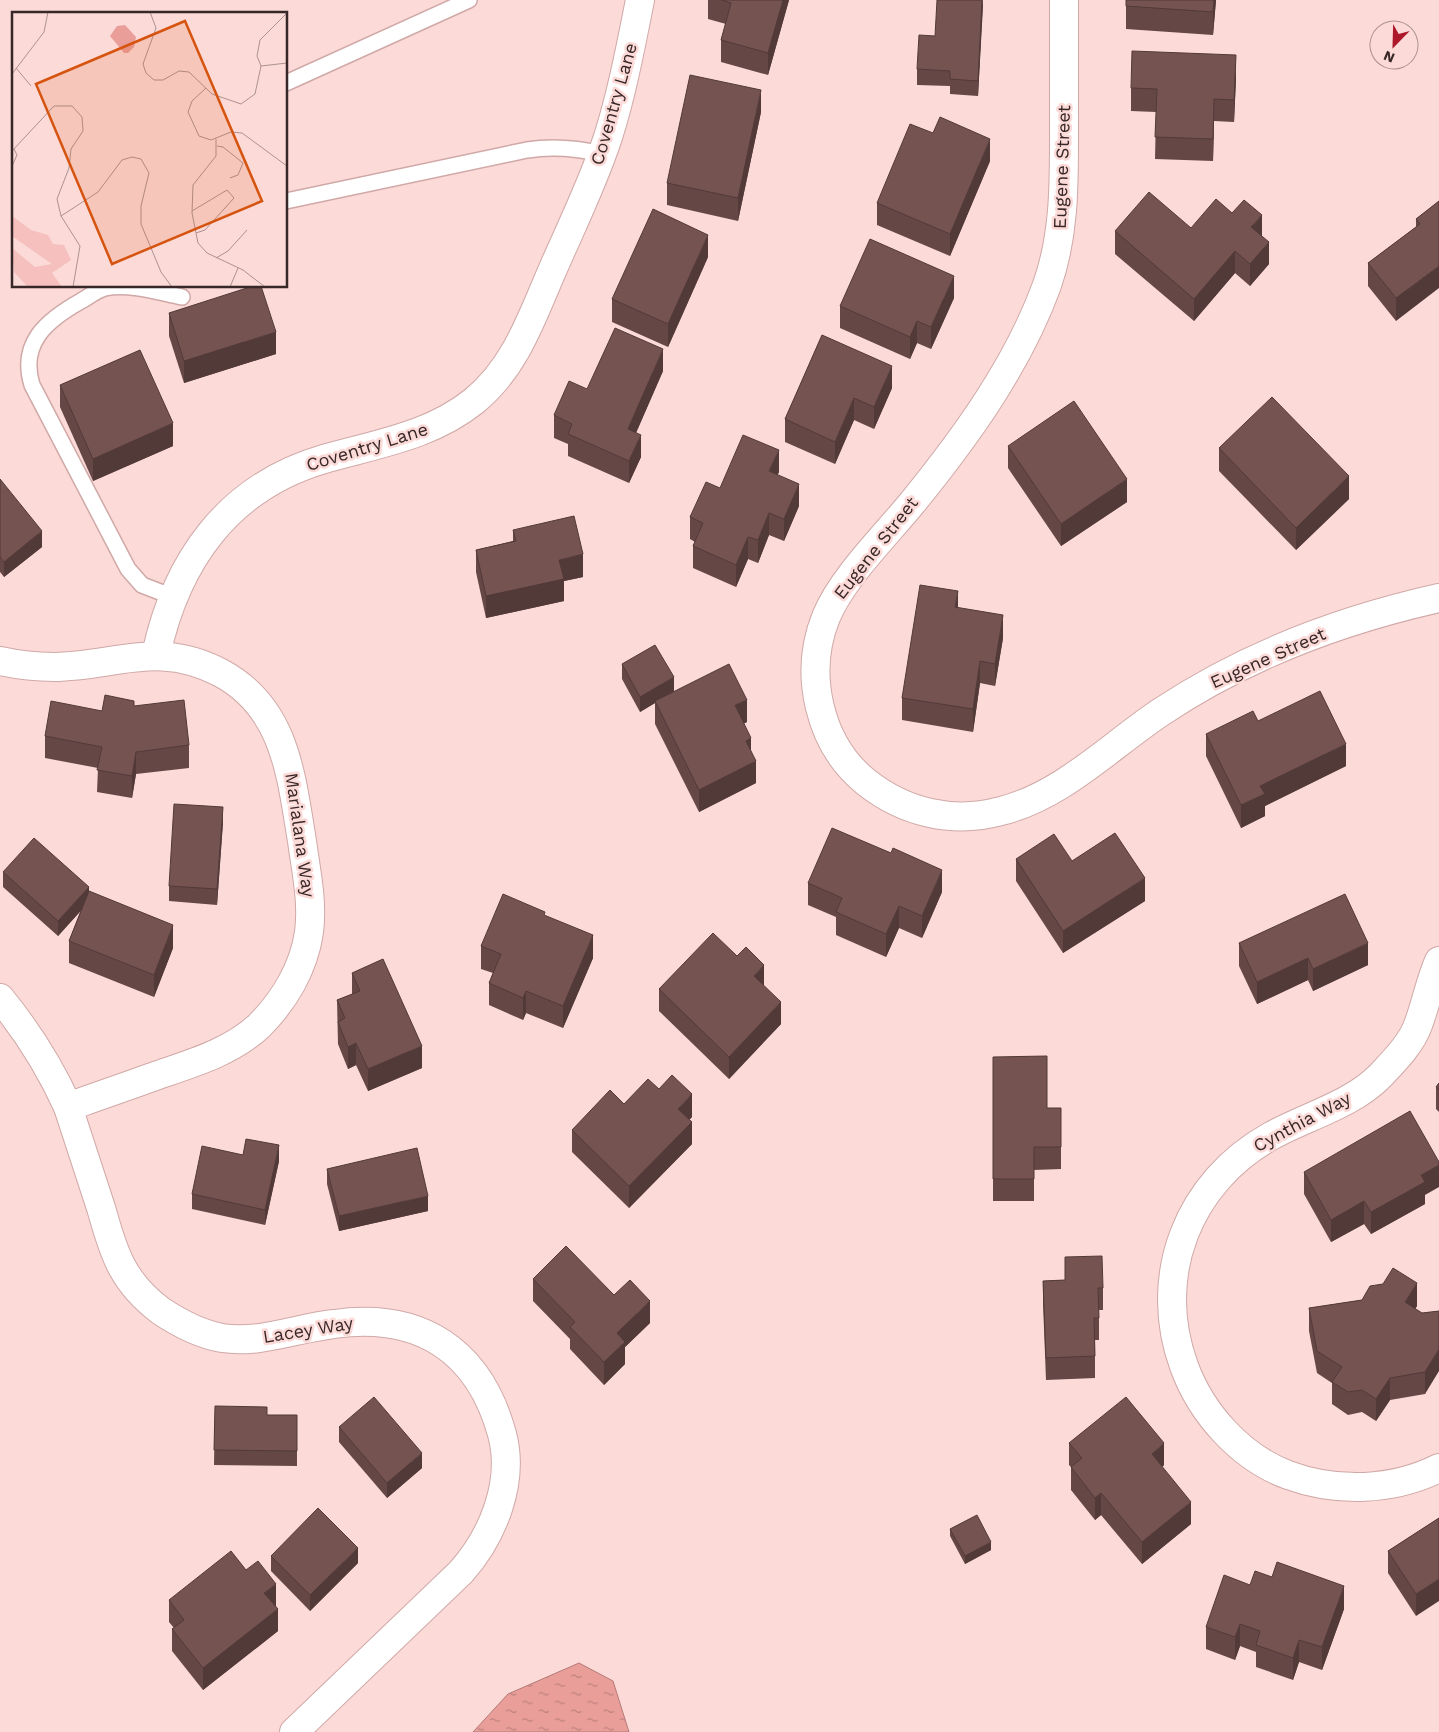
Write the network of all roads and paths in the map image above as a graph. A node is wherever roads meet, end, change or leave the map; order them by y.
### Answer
1 (469, 0) edge
2 (640, 0) edge
3 (1064, 0) edge
4 (288, 82) edge
5 (602, 154) junction
6 (288, 201) edge
7 (104, 288) edge
8 (137, 288) edge
9 (182, 297) dead end
10 (173, 597) junction
11 (1439, 598) edge
12 (156, 655) junction
13 (0, 661) edge
14 (1439, 961) edge
15 (0, 998) edge
16 (68, 1107) junction
17 (1439, 1468) edge
18 (294, 1732) edge

1 - 4 lane
2 - 5 street, Coventry Lane
3 - 11 street, Eugene Street
5 - 6 lane
5 - 10 street, Coventry Lane
7 - 10 lane
8 - 9 lane
10 - 12 street, Coventry Lane
12 - 13 street, Marialana Way
12 - 16 street, Marialana Way
14 - 17 street, Cynthia Way
15 - 16 street, Lacey Way
16 - 18 street, Lacey Way

